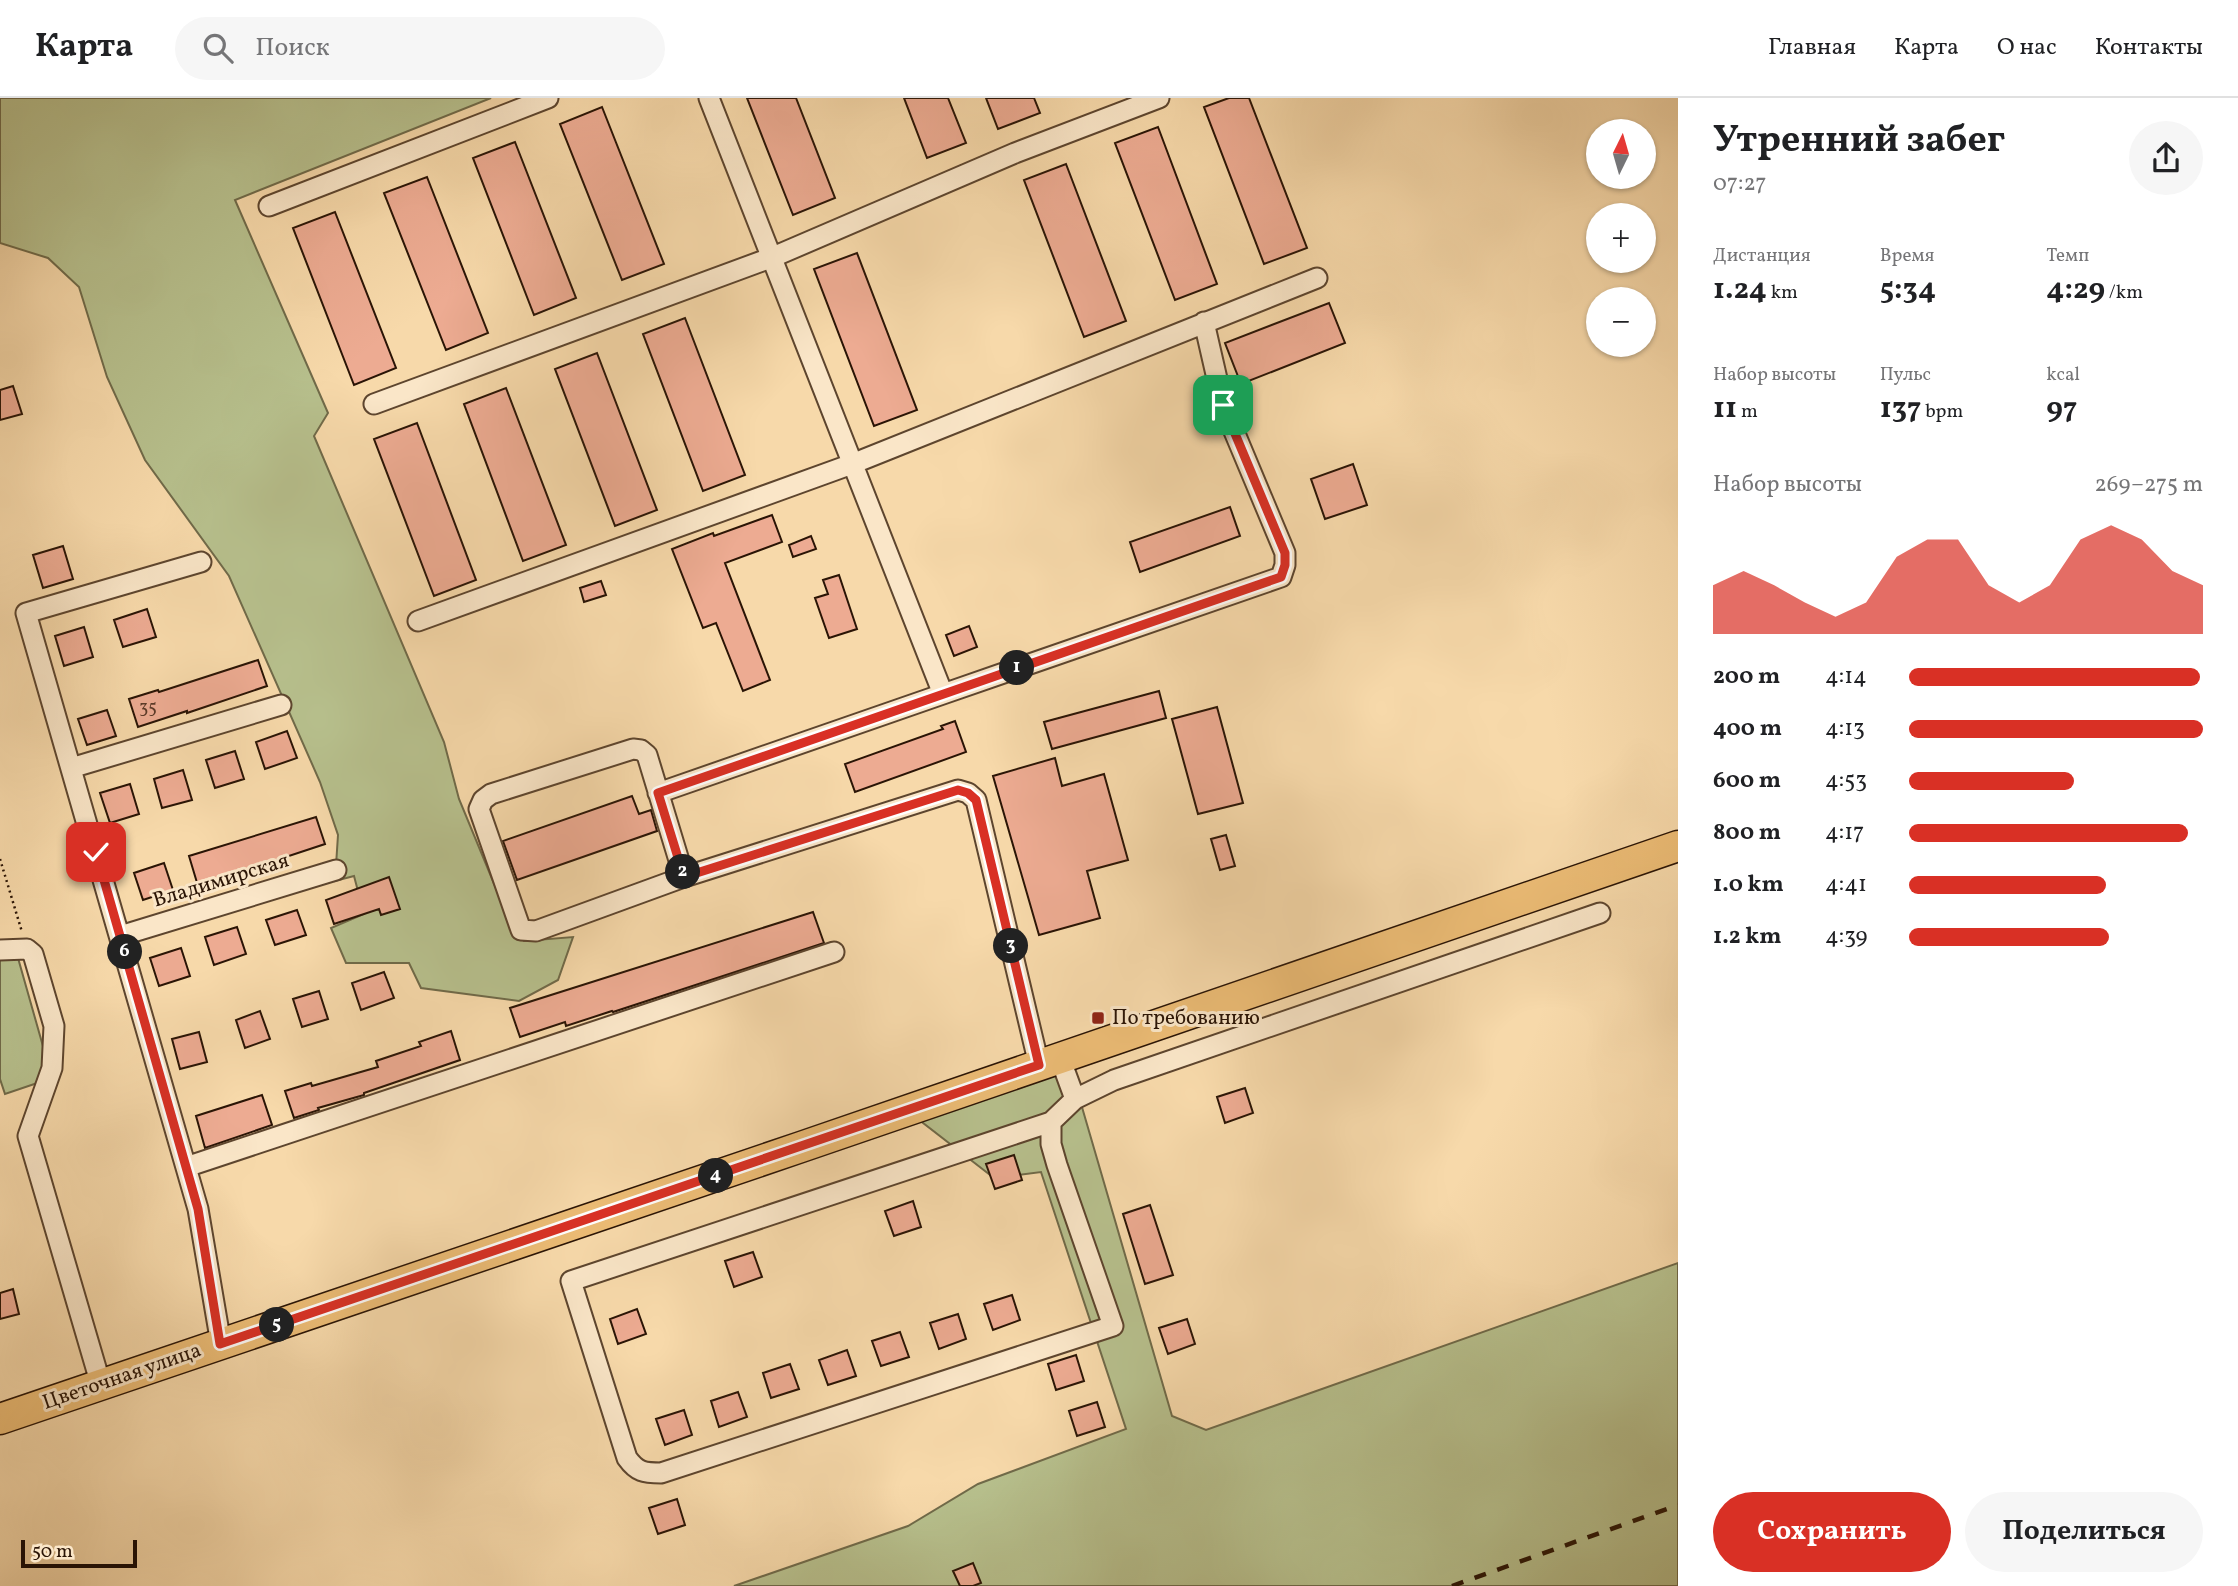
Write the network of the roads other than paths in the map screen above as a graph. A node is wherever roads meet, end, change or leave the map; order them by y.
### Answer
1 (548, 98) edge
2 (709, 98) edge
3 (1159, 98) edge
4 (269, 206) dead end
5 (773, 257) junction
6 (1317, 278) dead end
7 (1203, 322) junction
8 (374, 404) dead end
9 (852, 464) junction
10 (201, 562) dead end
11 (418, 621) dead end
12 (943, 694) junction
13 (281, 705) dead end
14 (71, 768) junction
15 (658, 793) junction
16 (1678, 846) edge
17 (336, 870) dead end
18 (684, 877) junction
19 (1600, 913) dead end
20 (120, 936) junction
21 (0, 950) edge
22 (834, 952) dead end
23 (1049, 1061) junction
24 (1075, 1099) junction
25 (1051, 1122) junction
26 (186, 1167) junction
27 (220, 1344) junction
28 (101, 1385) junction
29 (0, 1419) edge

1 - 4 street
2 - 5 street
3 - 5 street
5 - 8 street
5 - 9 street
6 - 7 street
7 - 9 street
7 - 12 street
9 - 11 street
9 - 12 street
10 - 14 street
12 - 15 street
13 - 14 street
14 - 20 street
15 - 18 street
15 - 18 street
16 - 23 main road, Цветочная улица
17 - 20 street, Владимирская
18 - 23 street
19 - 24 street
20 - 26 street
21 - 28 street
22 - 26 street
23 - 24 street
23 - 27 main road, Цветочная улица
24 - 25 street
25 - 25 street
26 - 27 street
27 - 28 main road, Цветочная улица
28 - 29 main road, Цветочная улица

